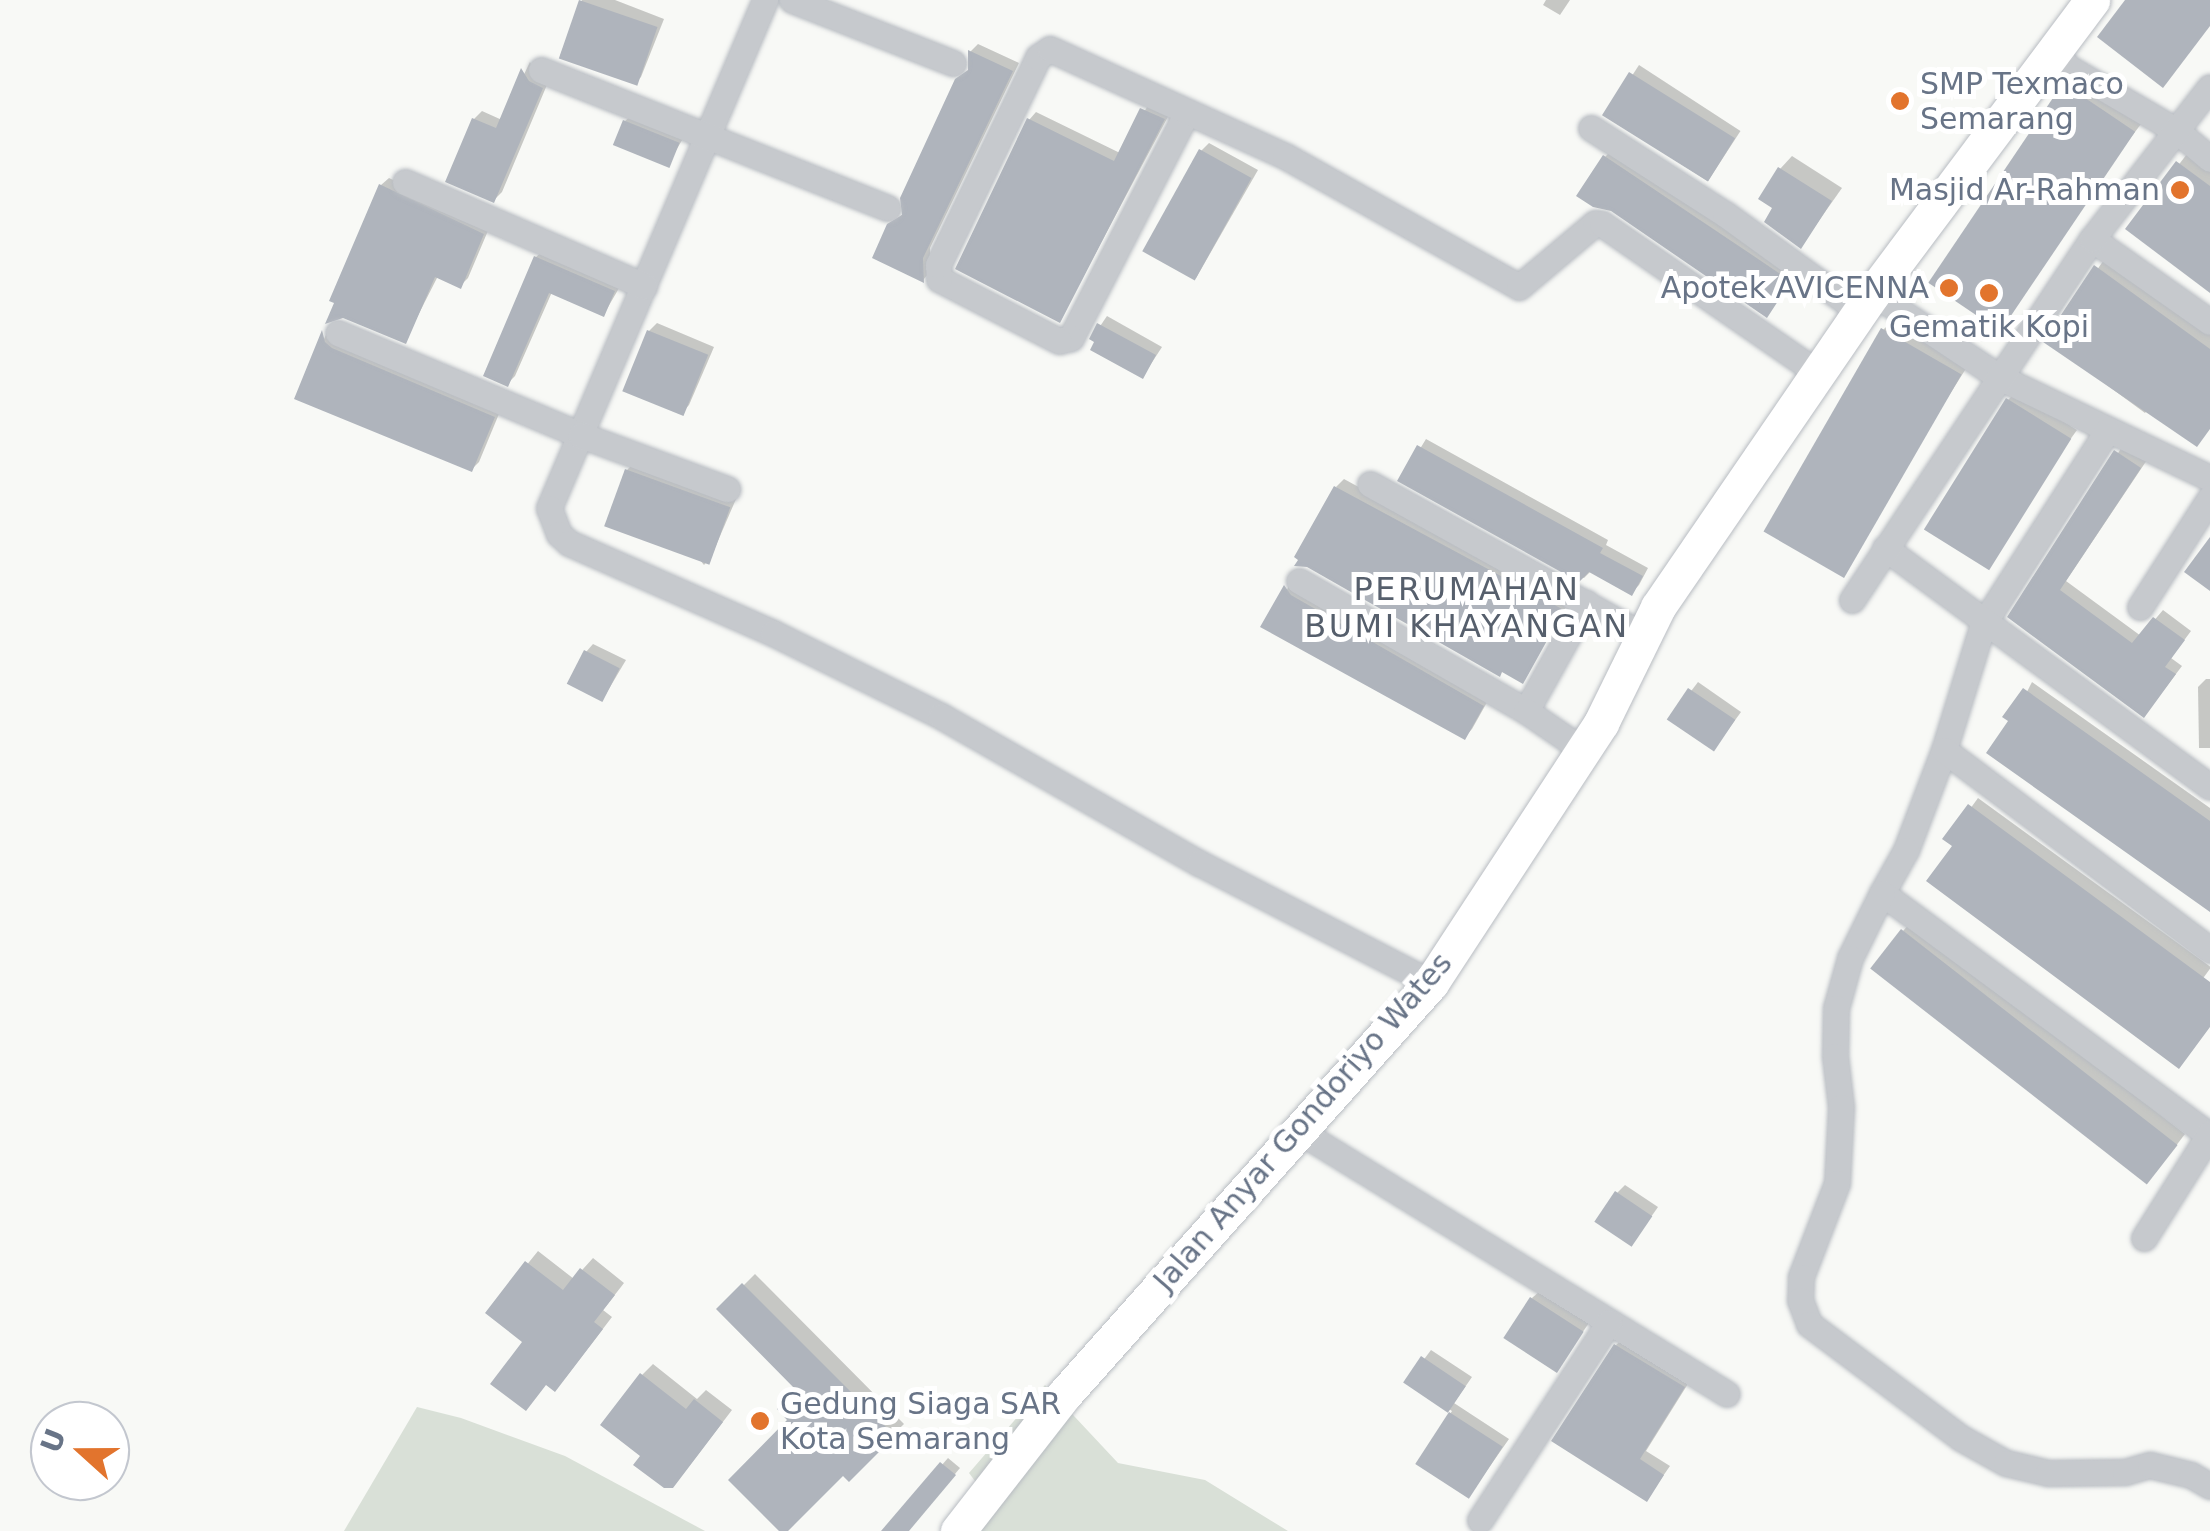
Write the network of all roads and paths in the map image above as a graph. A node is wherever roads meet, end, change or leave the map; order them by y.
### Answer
1 (765, 0) edge
2 (792, 0) edge
3 (2092, 0) edge
4 (2053, 52) junction
5 (952, 63) dead end
6 (541, 70) dead end
7 (2210, 86) edge
8 (1186, 114) junction
9 (1590, 128) dead end
10 (2177, 131) junction
11 (708, 136) junction
12 (2210, 159) edge
13 (405, 182) dead end
14 (887, 208) dead end
15 (2092, 239) junction
16 (644, 286) junction
17 (1868, 303) junction
18 (2210, 322) edge
19 (338, 334) dead end
20 (1820, 375) junction
21 (1999, 377) junction
22 (2107, 432) junction
23 (581, 435) junction
24 (2210, 478) edge
25 (1370, 484) dead end
26 (727, 488) dead end
27 (2210, 498) edge
28 (1885, 548) junction
29 (1300, 581) dead end
30 (1852, 600) dead end
31 (1586, 603) junction
32 (2140, 607) dead end
33 (1983, 624) junction
34 (1642, 635) junction
35 (1526, 711) junction
36 (1582, 750) junction
37 (1944, 750) junction
38 (2170, 757) junction
39 (2210, 759) edge
40 (2210, 787) edge
41 (1882, 893) junction
42 (2210, 950) edge
43 (1432, 984) junction
44 (1299, 1131) junction
45 (2210, 1134) edge
46 (2144, 1238) dead end
47 (1609, 1322) junction
48 (1727, 1394) dead end
49 (2210, 1486) edge
50 (1480, 1520) dead end
51 (958, 1531) edge

1 - 11 street
2 - 5 street
3 - 4 street, Jalan Anyar Gondoriyo Wates
4 - 10 street
4 - 17 street, Jalan Anyar Gondoriyo Wates
6 - 11 street
7 - 10 street
8 - 8 street
8 - 20 street
9 - 17 street
10 - 12 street
10 - 15 street
11 - 14 street
11 - 16 street
13 - 16 street
15 - 18 street
15 - 21 street
16 - 23 street
17 - 20 street, Jalan Anyar Gondoriyo Wates
17 - 21 street
19 - 23 street
20 - 34 street, Jalan Anyar Gondoriyo Wates
21 - 22 street
21 - 28 street
22 - 24 street
22 - 33 street
23 - 26 street
23 - 43 street
25 - 31 street
27 - 32 street
28 - 30 street
28 - 33 street
29 - 35 street
31 - 34 street
31 - 35 street
33 - 37 street
33 - 38 street
34 - 36 street, Jalan Anyar Gondoriyo Wates
35 - 36 street
36 - 43 street, Jalan Anyar Gondoriyo Wates
37 - 41 street
37 - 42 street
38 - 39 street
38 - 40 street
41 - 45 street
41 - 49 street
43 - 44 street, Jalan Anyar Gondoriyo Wates
44 - 47 street
44 - 51 street, Jalan Anyar Gondoriyo Wates
45 - 46 street
47 - 48 street
47 - 50 street

